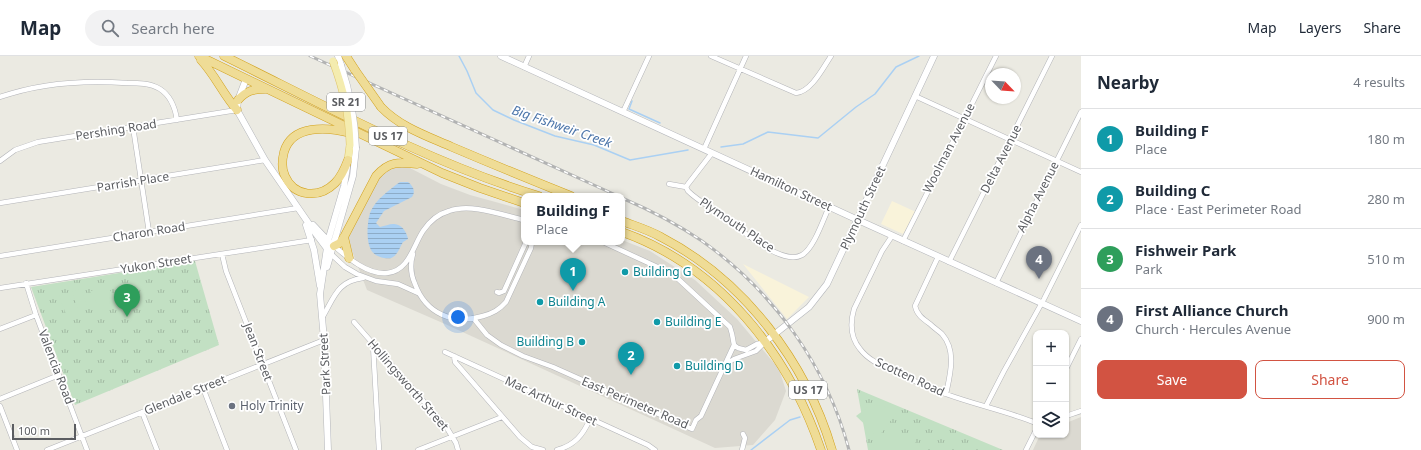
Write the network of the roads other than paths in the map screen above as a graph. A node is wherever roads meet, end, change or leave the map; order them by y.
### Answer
1 (198, 56) edge
2 (224, 56) edge
3 (346, 56) edge
4 (501, 56) edge
5 (529, 56) edge
6 (649, 56) edge
7 (711, 56) edge
8 (746, 56) edge
9 (830, 56) edge
10 (934, 56) edge
11 (996, 56) edge
12 (1052, 56) edge
13 (334, 58) edge
14 (241, 65) junction
15 (524, 66) junction
16 (740, 69) junction
17 (270, 78) junction
18 (246, 79) junction
19 (267, 89) junction
20 (915, 96) junction
21 (0, 97) edge
22 (238, 100) junction
23 (237, 110) junction
24 (623, 112) junction
25 (1081, 112) edge
26 (964, 118) junction
27 (178, 120) junction
28 (132, 127) junction
29 (368, 138) junction
30 (1010, 140) junction
31 (353, 146) junction
32 (704, 149) junction
33 (712, 153) junction
34 (265, 160) junction
35 (348, 160) junction
36 (0, 161) edge
37 (1057, 161) junction
38 (426, 165) junction
39 (1081, 172) edge
40 (141, 181) junction
41 (669, 184) dead end
42 (686, 188) junction
43 (530, 193) edge
44 (564, 193) edge
45 (521, 202) edge
46 (0, 203) edge
47 (829, 207) junction
48 (298, 208) junction
49 (303, 216) junction
50 (521, 219) edge
51 (625, 219) edge
52 (858, 220) junction
53 (625, 222) edge
54 (1081, 225) edge
55 (149, 232) junction
56 (650, 232) junction
57 (625, 233) edge
58 (892, 236) junction
59 (344, 237) junction
60 (312, 240) junction
61 (903, 241) junction
62 (525, 245) edge
63 (532, 245) edge
64 (610, 245) edge
65 (330, 247) junction
66 (415, 247) junction
67 (222, 254) junction
68 (0, 256) edge
69 (938, 257) junction
70 (349, 258) junction
71 (949, 262) junction
72 (365, 278) junction
73 (26, 283) junction
74 (996, 283) junction
75 (0, 288) edge
76 (496, 292) dead end
77 (418, 293) junction
78 (320, 294) junction
79 (1042, 303) junction
80 (36, 315) junction
81 (322, 318) junction
82 (474, 318) junction
83 (1081, 321) edge
84 (354, 322) dead end
85 (0, 329) edge
86 (774, 335) junction
87 (1081, 339) edge
88 (324, 340) junction
89 (766, 341) junction
90 (373, 345) junction
91 (734, 345) junction
92 (445, 352) dead end
93 (454, 356) junction
94 (263, 365) junction
95 (725, 365) junction
96 (1068, 366) edge
97 (59, 375) junction
98 (203, 388) junction
99 (946, 394) junction
100 (0, 399) edge
101 (0, 406) edge
102 (986, 406) junction
103 (1081, 411) edge
104 (142, 412) junction
105 (1069, 415) edge
106 (502, 417) junction
107 (590, 419) junction
108 (1033, 422) edge
109 (743, 434) dead end
110 (82, 436) junction
111 (452, 436) junction
112 (1033, 436) edge
113 (17, 450) edge
114 (47, 450) edge
115 (87, 450) edge
116 (157, 450) edge
117 (227, 450) edge
118 (296, 450) edge
119 (328, 450) edge
120 (379, 450) edge
121 (418, 450) edge
122 (458, 450) edge
123 (543, 450) edge
124 (557, 450) edge
125 (656, 450) edge
126 (742, 450) edge
127 (821, 450) edge
128 (832, 450) edge
129 (1026, 450) edge

1 - 18 highway, US 17
1 - 23 highway
2 - 14 highway, US 17
3 - 44 highway, bridge
4 - 15 street, Hamilton Street
5 - 15 street
6 - 24 street
7 - 16 street
8 - 16 street
9 - 16 street
10 - 20 street, Plymouth Street
11 - 26 street, Woolman Avenue
12 - 30 street, Delta Avenue
13 - 31 main road, SR 21, bridge
13 - 31 street, SR 21, bridge
14 - 17 highway, US 17
14 - 18 highway
15 - 24 street, Hamilton Street
16 - 32 street
17 - 18 highway
17 - 43 highway, US 17
18 - 19 highway, US 17
18 - 22 street
19 - 22 highway
19 - 29 highway, US 17
20 - 26 street
20 - 52 street, Plymouth Street
21 - 27 street
22 - 23 street
23 - 27 street, Pershing Road
23 - 34 street
24 - 32 street, Hamilton Street
25 - 37 street, Alpha Avenue
26 - 30 street
26 - 61 street, Woolman Avenue
27 - 28 street, Pershing Road
28 - 36 street, Pershing Road
28 - 40 street
29 - 35 highway
29 - 38 highway, US 17
30 - 37 street
30 - 71 street, Delta Avenue
31 - 35 main road, SR 21
31 - 65 street, SR 21
32 - 33 street, Hamilton Street
33 - 42 street
33 - 47 street, Hamilton Street
34 - 40 street, Parrish Place
34 - 48 street
35 - 65 street, SR 21
37 - 39 street
37 - 74 street, Alpha Avenue
38 - 45 highway, US 17
38 - 59 highway
40 - 46 street, Parrish Place
40 - 55 street
41 - 42 street
42 - 47 street, Plymouth Place
47 - 52 street, Hamilton Street
48 - 49 street
48 - 55 street, Charon Road
49 - 60 street
49 - 65 street
50 - 66 street
51 - 56 highway
52 - 58 street, Hamilton Street
52 - 86 street, Plymouth Street
53 - 56 highway, US 17
54 - 79 street
55 - 68 street, Charon Road
56 - 86 highway, US 17
57 - 89 highway, US 17
58 - 61 street, Hamilton Street
58 - 99 street, Scotten Road
59 - 65 highway
59 - 70 highway
60 - 67 street, Yukon Street
60 - 78 street
61 - 69 street, Hamilton Street
62 - 76 street
63 - 82 street
64 - 91 street
65 - 70 street
65 - 72 street
65 - 78 street, Park Street
66 - 70 street
66 - 77 street
67 - 73 street, Yukon Street
67 - 94 street, Jean Street
69 - 71 street, Hamilton Street
69 - 99 street
71 - 74 street, Hamilton Street
72 - 77 street
72 - 81 street
73 - 75 street, Yukon Street
73 - 80 street, Valencia Road
74 - 79 street, Hamilton Street
77 - 82 street
78 - 81 street, Park Street
79 - 83 street, Hamilton Street
79 - 102 street
80 - 85 street
80 - 97 street, Valencia Road
81 - 88 street, Park Street
82 - 95 street, East Perimeter Road
84 - 90 street, Hollingsworth Street
86 - 89 street, Plymouth Street
86 - 128 highway, US 17
87 - 96 street
88 - 94 street, Glendale Street
88 - 119 street, Park Street
89 - 91 street
89 - 95 street
89 - 127 highway, US 17
90 - 111 street, Hollingsworth Street
90 - 120 street
91 - 95 street, East Perimeter Road
92 - 93 street, Mac Arthur Street
93 - 106 street
93 - 107 street, Mac Arthur Street
94 - 98 street, Glendale Street
94 - 118 street, Jean Street
97 - 100 street
97 - 110 street, Valencia Road
98 - 104 street, Glendale Street
98 - 117 street
99 - 102 street, Scotten Road
101 - 113 street
102 - 108 street, Scotten Road
103 - 105 street
104 - 110 street, Glendale Street
104 - 116 street
106 - 111 street
106 - 123 street
107 - 124 street
107 - 125 street, Mac Arthur Street
109 - 126 street
110 - 114 street, Glendale Street
110 - 115 street, Valencia Road
111 - 121 street
111 - 122 street, Hollingsworth Street
112 - 129 street

